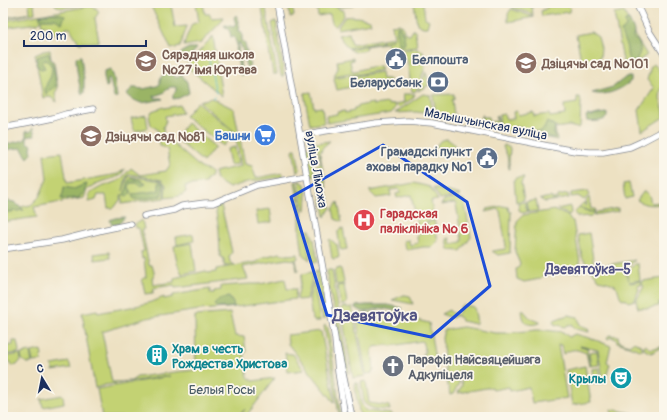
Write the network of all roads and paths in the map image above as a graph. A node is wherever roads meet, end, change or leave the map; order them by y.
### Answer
1 (277, 3) edge
2 (636, 3) edge
3 (664, 54) edge
4 (93, 109) dead end
5 (3, 128) edge
6 (664, 129) edge
7 (300, 135) junction
8 (307, 176) junction
9 (144, 216) dead end
10 (132, 224) dead end
11 (3, 249) edge
12 (335, 339) junction
13 (345, 417) edge
14 (352, 417) edge

1 - 7 street, вуліца Ліможа
2 - 3 street
4 - 5 street
6 - 7 street, Малышчынская вуліца
7 - 8 street, вуліца Ліможа
8 - 9 street
8 - 12 street, вуліца Ліможа
10 - 11 street
12 - 13 street, вуліца Ліможа
12 - 14 street, вуліца Ліможа

